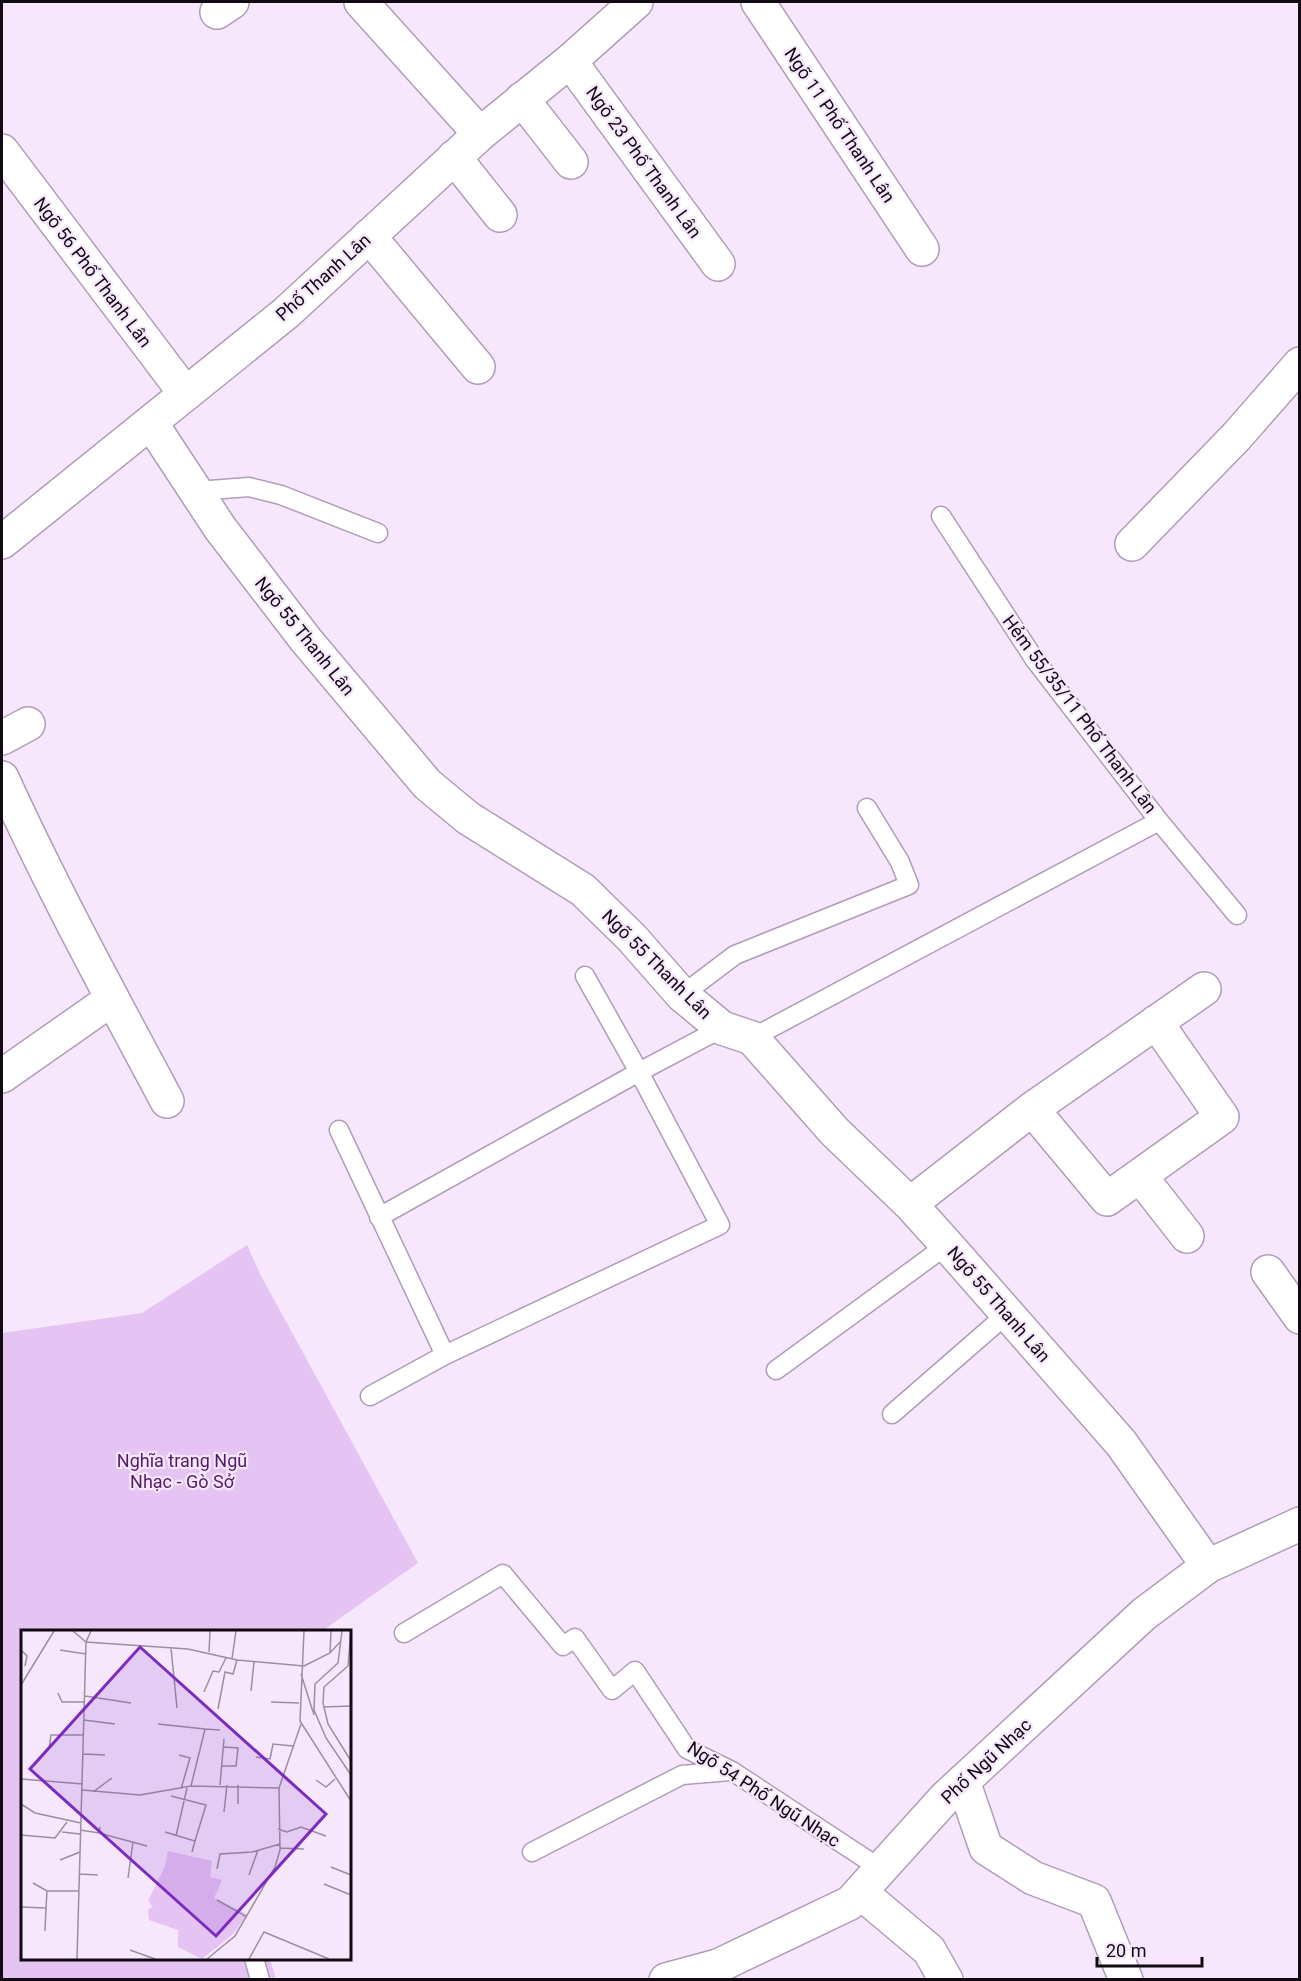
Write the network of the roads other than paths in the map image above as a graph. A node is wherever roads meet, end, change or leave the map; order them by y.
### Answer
1 (361, 2) edge
2 (636, 2) edge
3 (758, 2) edge
4 (570, 61) junction
5 (522, 99) junction
6 (480, 134) junction
7 (2, 151) edge
8 (454, 157) junction
9 (571, 162) dead end
10 (500, 215) dead end
11 (369, 236) junction
12 (922, 249) dead end
13 (717, 264) dead end
14 (1299, 364) edge
15 (478, 367) dead end
16 (185, 393) junction
17 (151, 423) junction
18 (197, 491) junction
19 (941, 516) dead end
20 (378, 533) dead end
21 (2, 542) edge
22 (1132, 544) dead end
23 (2, 778) edge
24 (867, 808) dead end
25 (1159, 821) junction
26 (1237, 915) dead end
27 (585, 976) dead end
28 (1204, 989) dead end
29 (682, 995) junction
30 (112, 999) junction
31 (1156, 1023) junction
32 (737, 1033) junction
33 (639, 1072) junction
34 (2, 1076) edge
35 (167, 1101) dead end
36 (1032, 1109) junction
37 (339, 1130) dead end
38 (1140, 1176) junction
39 (910, 1204) junction
40 (380, 1217) junction
41 (1187, 1236) dead end
42 (947, 1245) junction
43 (1268, 1272) dead end
44 (1008, 1313) junction
45 (1299, 1317) edge
46 (445, 1355) junction
47 (776, 1370) dead end
48 (370, 1396) dead end
49 (892, 1414) dead end
50 (1299, 1524) edge
51 (1208, 1566) junction
52 (404, 1633) dead end
53 (732, 1771) junction
54 (963, 1781) junction
55 (532, 1852) dead end
56 (870, 1880) junction
57 (254, 1960) edge
58 (260, 1980) edge
59 (666, 1980) edge
60 (946, 1980) edge
61 (1126, 1980) edge

1 - 6 street
2 - 4 street, Phố Thanh Lân
3 - 12 street, Ngõ 11 Phố Thanh Lân
4 - 5 street, Phố Thanh Lân
4 - 13 street, Ngõ 23 Phố Thanh Lân
5 - 6 street, Phố Thanh Lân
5 - 9 street
6 - 8 street, Phố Thanh Lân
7 - 16 street, Ngõ 56 Phố Thanh Lân
8 - 10 street
8 - 11 street, Phố Thanh Lân
11 - 15 street
11 - 16 street, Phố Thanh Lân
14 - 22 street
16 - 17 street, Phố Thanh Lân
17 - 18 street, Ngõ 55 Thanh Lân
17 - 21 street, Phố Thanh Lân
18 - 20 lane
18 - 29 street, Ngõ 55 Thanh Lân
19 - 25 lane, Hẻm 55/35/11 Phố Thanh Lân
23 - 30 street
24 - 29 lane
25 - 26 lane, Hẻm 55/35/11 Phố Thanh Lân
25 - 32 lane
27 - 33 lane
28 - 31 street
29 - 32 street, Ngõ 55 Thanh Lân
30 - 34 street
30 - 35 street
31 - 36 street
31 - 38 street
32 - 33 lane
32 - 39 street, Ngõ 55 Thanh Lân
33 - 40 lane
33 - 46 lane
36 - 38 street
36 - 39 street
37 - 40 lane
38 - 41 street
39 - 42 street, Ngõ 55 Thanh Lân
40 - 46 lane
42 - 44 street, Ngõ 55 Thanh Lân
42 - 47 lane
43 - 45 street
44 - 49 lane
44 - 51 street, Ngõ 55 Thanh Lân
46 - 48 lane
50 - 51 street, Phố Ngũ Nhạc
51 - 54 street, Phố Ngũ Nhạc
52 - 53 lane, Ngõ 54 Phố Ngũ Nhạc
53 - 55 lane
53 - 56 lane, Ngõ 54 Phố Ngũ Nhạc
54 - 56 street, Phố Ngũ Nhạc
54 - 61 street
56 - 59 street, Phố Ngũ Nhạc
56 - 60 street
57 - 58 lane

